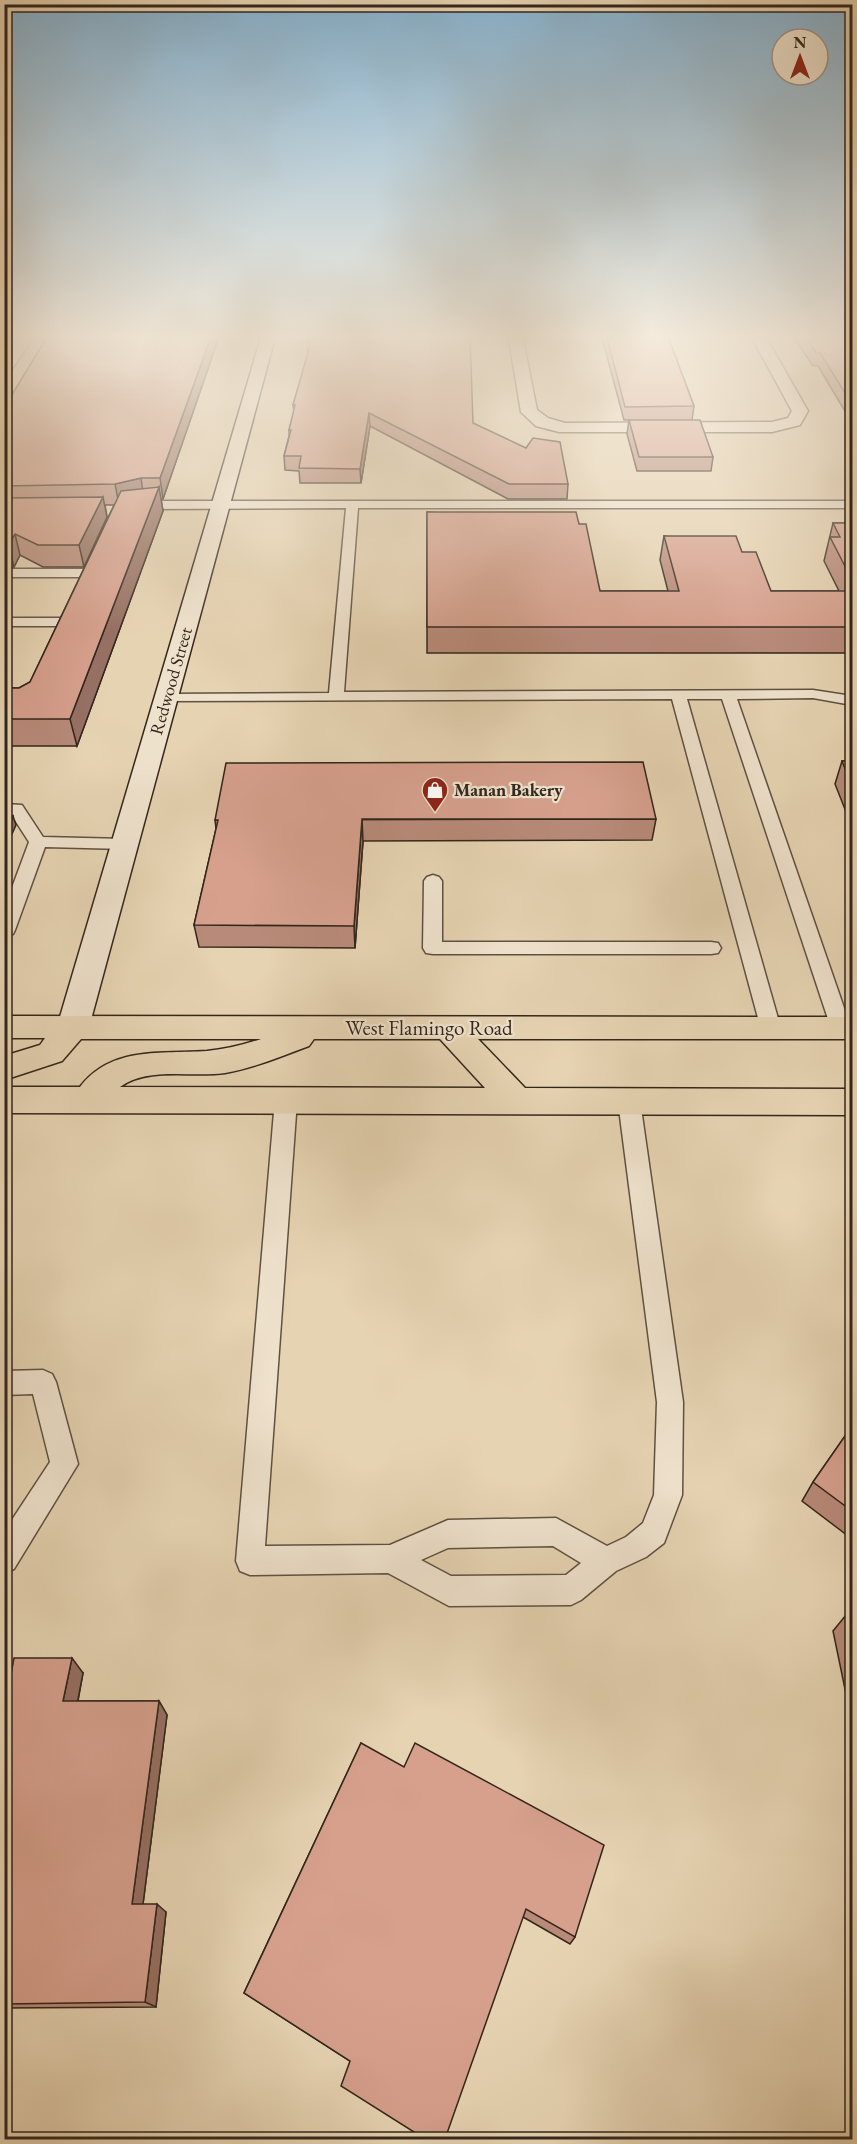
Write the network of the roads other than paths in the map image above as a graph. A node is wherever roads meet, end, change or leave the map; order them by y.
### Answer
1 (241, 434) edge
2 (221, 504) junction
3 (352, 504) junction
4 (852, 504) edge
5 (119, 511) edge
6 (4, 573) edge
7 (90, 573) edge
8 (4, 622) edge
9 (67, 622) edge
10 (678, 695) junction
11 (728, 695) junction
12 (336, 697) junction
13 (166, 698) junction
14 (852, 700) edge
15 (4, 809) edge
16 (38, 842) junction
17 (124, 844) junction
18 (432, 881) dead end
19 (6, 930) dead end
20 (711, 948) dead end
21 (4, 1027) edge
22 (73, 1027) junction
23 (332, 1028) junction
24 (449, 1028) junction
25 (847, 1028) edge
26 (771, 1029) junction
27 (4, 1068) edge
28 (4, 1100) edge
29 (89, 1100) junction
30 (286, 1100) junction
31 (516, 1101) junction
32 (629, 1101) junction
33 (852, 1102) edge
34 (4, 1383) edge
35 (4, 1559) edge
36 (390, 1559) junction
37 (606, 1561) junction

1 - 2 street, Redwood Street
2 - 3 lane
2 - 5 lane
2 - 13 street, Redwood Street
3 - 4 lane
3 - 12 lane
6 - 7 lane
8 - 9 lane
10 - 11 lane
10 - 12 lane
10 - 26 lane
11 - 14 lane
11 - 25 lane
12 - 13 lane
13 - 17 street, Redwood Street
15 - 16 lane
16 - 17 lane
16 - 19 lane
17 - 22 street, Redwood Street
18 - 20 lane
21 - 22 main road, West Flamingo Road
22 - 23 main road, West Flamingo Road
22 - 27 main road
23 - 24 main road, West Flamingo Road
23 - 29 main road
24 - 26 main road, West Flamingo Road
24 - 31 main road
25 - 26 main road, West Flamingo Road
28 - 29 main road
29 - 30 main road
30 - 31 main road
30 - 36 lane
31 - 32 main road
32 - 33 main road
32 - 37 lane
34 - 35 lane
36 - 37 lane
36 - 37 lane

